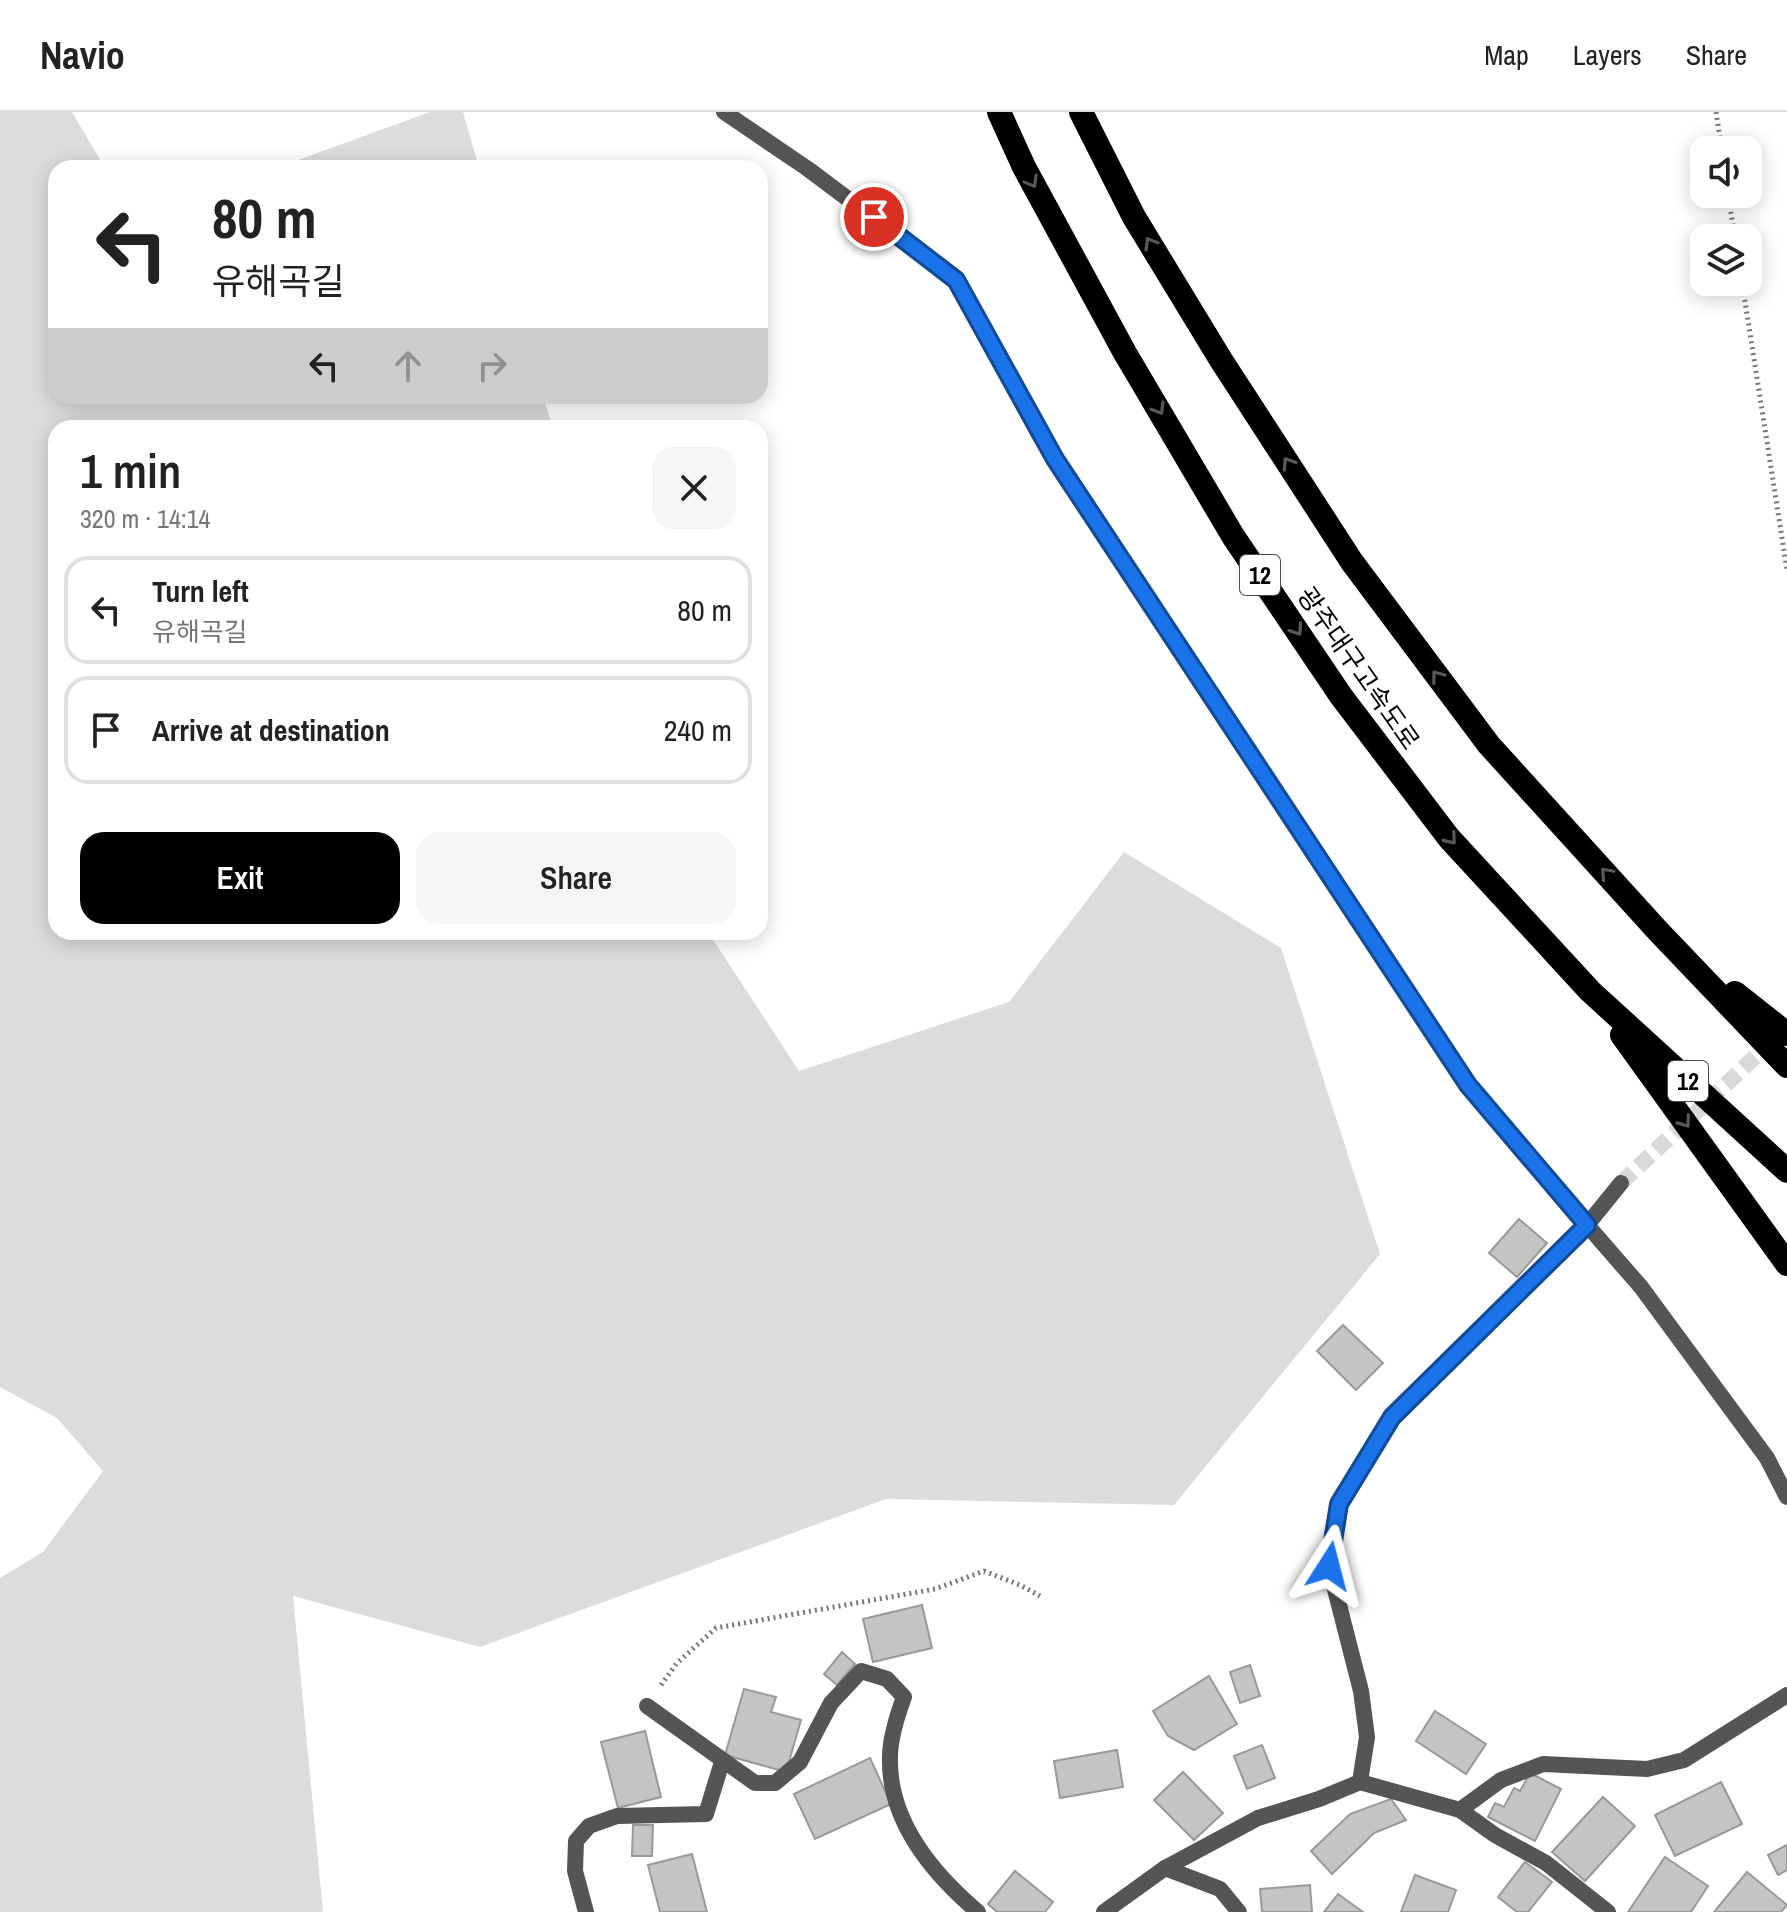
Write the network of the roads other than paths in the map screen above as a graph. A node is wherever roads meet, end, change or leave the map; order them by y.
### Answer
1 (724, 112) edge
2 (999, 112) edge
3 (1081, 112) edge
4 (1658, 931) junction
5 (1590, 991) junction
6 (1787, 1034) edge
7 (1787, 1050) edge
8 (1787, 1066) edge
9 (1787, 1171) edge
10 (1621, 1183) tunnel mouth
11 (1787, 1188) edge
12 (1587, 1225) junction
13 (1787, 1264) edge
14 (1787, 1497) edge
15 (1787, 1695) edge
16 (647, 1706) road end
17 (722, 1762) junction
18 (1360, 1782) junction
19 (1460, 1810) junction
20 (1165, 1868) junction
21 (586, 1912) edge
22 (978, 1912) edge
23 (1104, 1912) edge
24 (1239, 1912) edge
25 (1608, 1912) edge

1 - 12 street
2 -> 5 highway, 광주대구고속도로 / 12
4 -> 3 highway
4 - 6 highway
4 - 7 highway
4 - 8 highway
5 - 9 highway, 광주대구고속도로 / 12
5 - 11 highway
5 -> 13 highway
10 - 12 street
12 - 14 street
12 - 18 street
15 - 19 street
16 - 17 street
17 - 21 street
17 - 22 street
18 - 19 street
18 - 20 street
19 - 25 street
20 - 23 street
20 - 24 street

